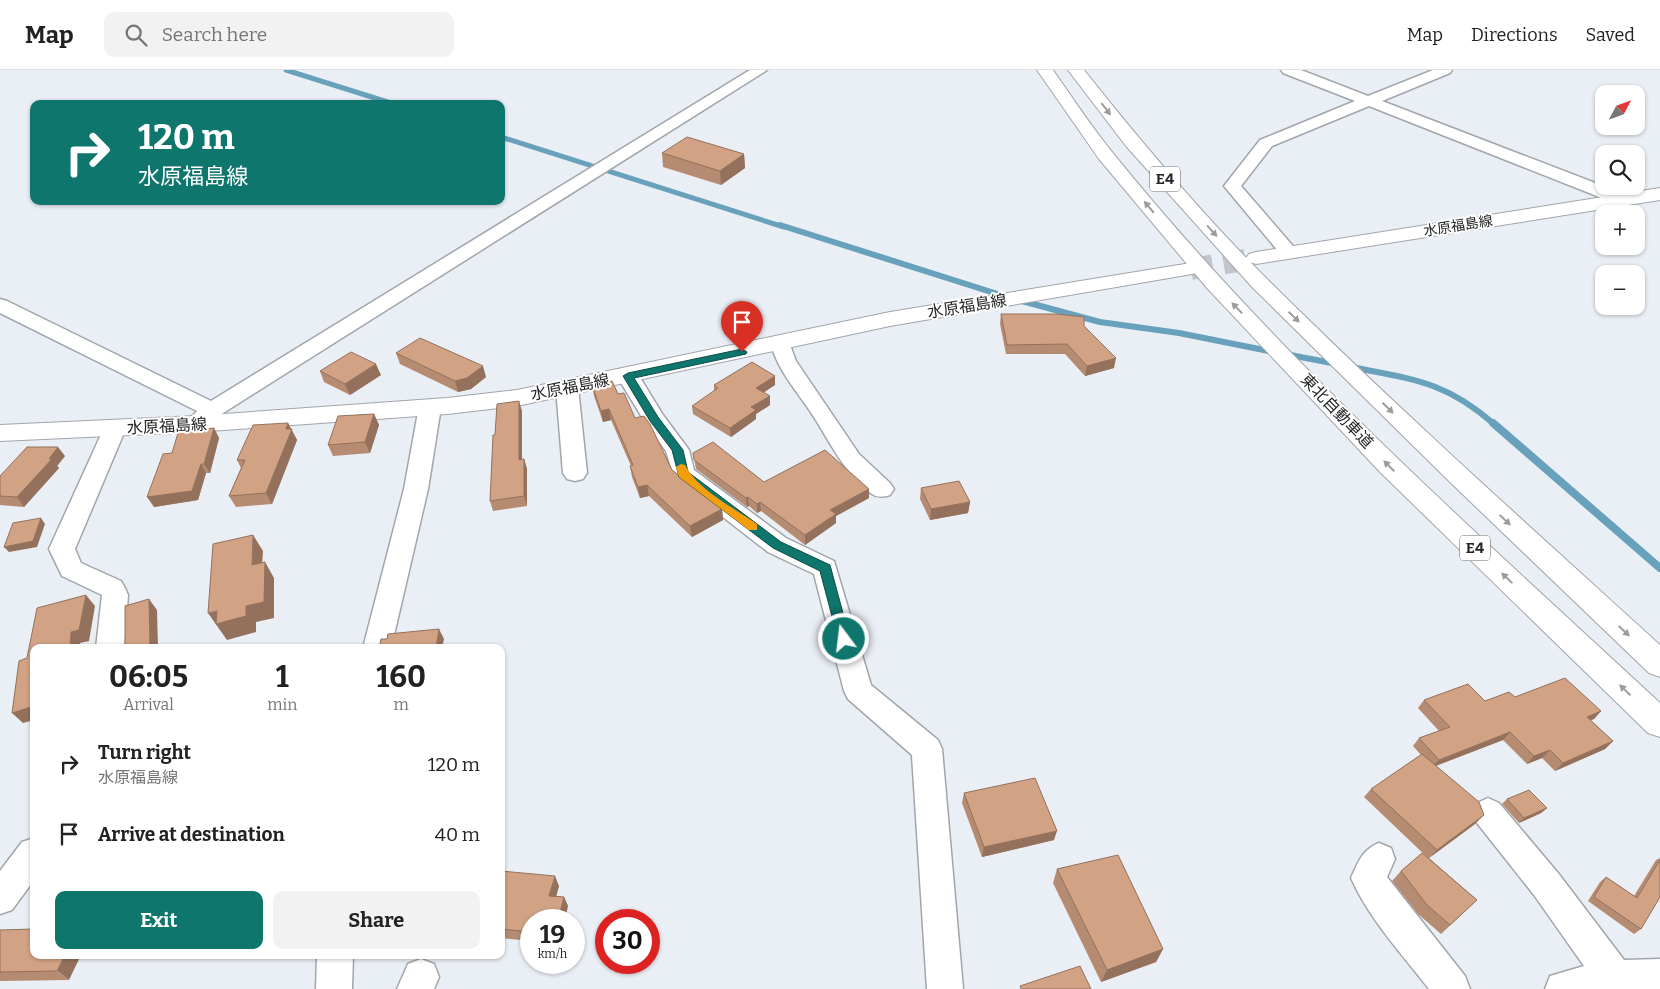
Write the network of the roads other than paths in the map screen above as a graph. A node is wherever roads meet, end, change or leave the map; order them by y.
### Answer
1 (760, 70) edge
2 (1045, 70) edge
3 (1076, 70) edge
4 (1288, 70) edge
5 (1445, 70) edge
6 (1370, 101) junction
7 (1660, 194) edge
8 (1623, 200) junction
9 (1290, 253) junction
10 (1256, 258) tunnel mouth
11 (1191, 269) tunnel mouth
12 (0, 305) edge
13 (781, 344) junction
14 (628, 376) junction
15 (567, 388) junction
16 (430, 407) junction
17 (204, 417) junction
18 (115, 428) junction
19 (0, 433) edge
20 (575, 472) dead end
21 (882, 489) dead end
22 (110, 644) edge
23 (378, 644) edge
24 (1660, 664) edge
25 (1660, 723) edge
26 (1488, 813) dead end
27 (30, 858) edge
28 (1379, 859) dead end
29 (0, 898) edge
30 (335, 959) edge
31 (1660, 977) edge
32 (1615, 978) junction
33 (334, 989) edge
34 (945, 989) edge
35 (1452, 989) edge
36 (1563, 989) edge

1 - 17 street
25 -> 2 main road, 東北自動車道 / E4
3 -> 24 main road, E4
4 - 6 street
5 - 6 street
6 - 8 street
6 - 9 street
7 - 8 main road, 水原福島線
8 - 9 main road, 水原福島線
9 - 10 main road, 水原福島線
11 - 13 main road, 水原福島線
12 - 17 street
13 - 14 main road, 水原福島線
13 - 21 street
14 - 15 main road, 水原福島線
14 - 34 street
15 - 16 main road, 水原福島線
15 - 20 street
16 - 17 main road, 水原福島線
16 - 23 street
17 - 18 main road, 水原福島線
18 - 19 main road, 水原福島線
18 - 22 street
26 - 32 street
27 - 29 street
28 - 35 street
30 - 33 street
31 - 32 street
32 - 36 street

